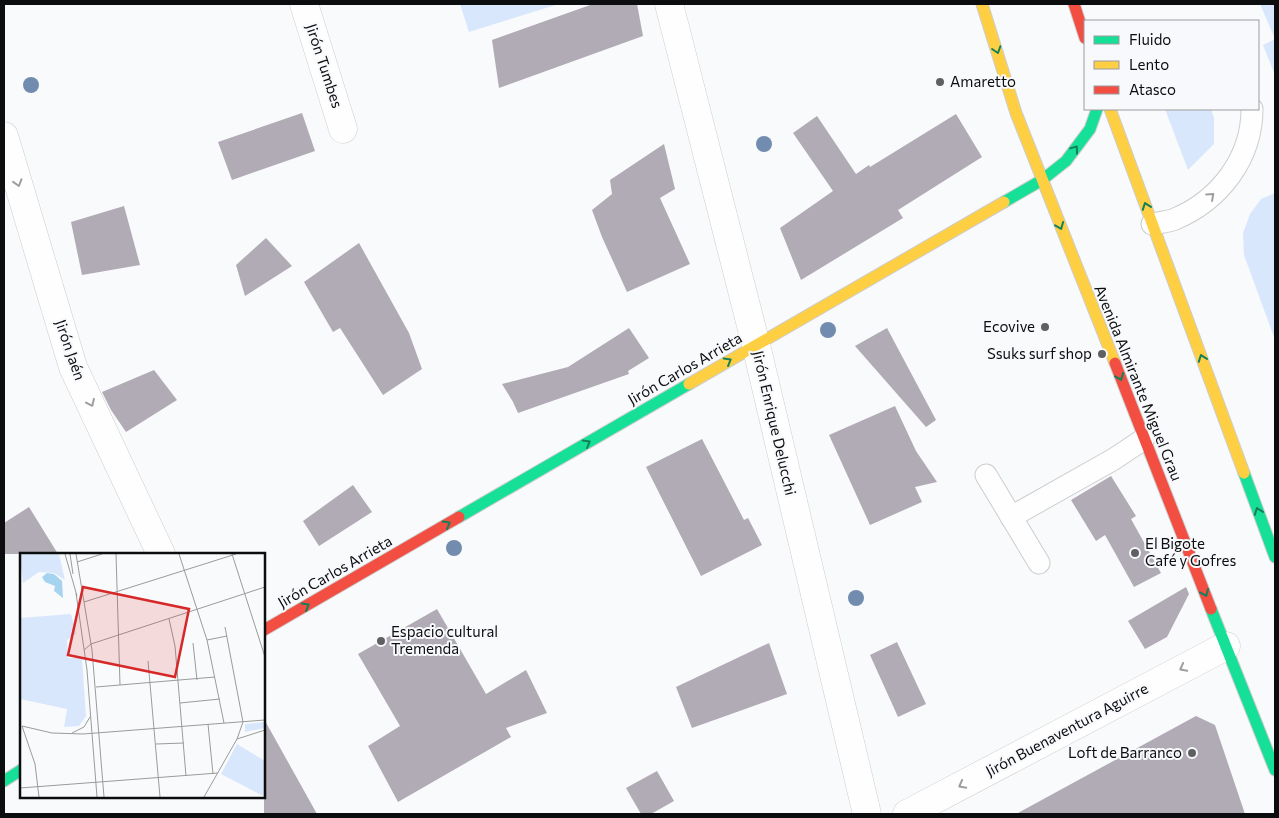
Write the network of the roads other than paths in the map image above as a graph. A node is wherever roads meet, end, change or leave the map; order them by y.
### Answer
1 (304, 4) edge
2 (669, 4) edge
3 (982, 4) edge
4 (1097, 110) edge
5 (1110, 110) edge
6 (1252, 110) edge
7 (343, 128) dead end
8 (4, 136) edge
9 (1042, 180) junction
10 (1152, 224) junction
11 (756, 345) junction
12 (1144, 439) junction
13 (986, 475) dead end
14 (1011, 517) junction
15 (161, 553) edge
16 (1275, 557) edge
17 (1039, 563) dead end
18 (265, 629) edge
19 (1226, 646) junction
20 (1275, 770) edge
21 (20, 771) edge
22 (4, 780) edge
23 (867, 814) edge
24 (907, 814) edge

1 - 7 street, Jirón Tumbes
2 - 11 street, Jirón Enrique Delucchi
3 -> 9 main road, Avenida Almirante Miguel Grau
9 -> 4 main road, Jirón Carlos Arrieta
10 -> 5 main road
10 -> 6 lane
8 -> 15 street, Jirón Jaén
9 - 11 main road, Jirón Carlos Arrieta
9 -> 12 main road, Avenida Almirante Miguel Grau
16 -> 10 main road
18 -> 11 main road, Jirón Carlos Arrieta
11 - 23 street, Jirón Enrique Delucchi
12 - 14 lane
12 -> 19 main road, Avenida Almirante Miguel Grau
13 - 14 lane
14 - 17 lane
19 - 20 main road, Avenida Almirante Miguel Grau
19 -> 24 street, Jirón Buenaventura Aguirre
21 - 22 main road

